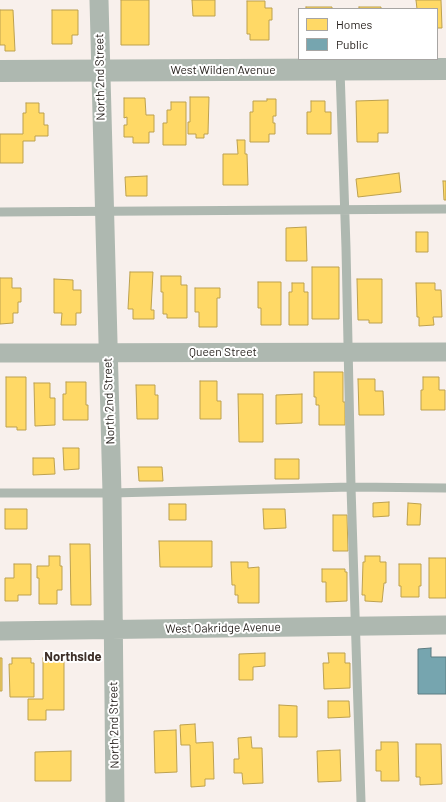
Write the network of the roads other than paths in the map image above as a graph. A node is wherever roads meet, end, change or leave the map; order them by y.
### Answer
1 (99, 0) edge
2 (446, 69) edge
3 (340, 70) junction
4 (0, 71) edge
5 (100, 71) junction
6 (446, 209) edge
7 (345, 210) junction
8 (104, 211) junction
9 (0, 212) edge
10 (348, 351) junction
11 (108, 352) junction
12 (446, 352) edge
13 (0, 353) edge
14 (351, 487) junction
15 (446, 488) edge
16 (0, 493) edge
17 (112, 493) junction
18 (356, 625) junction
19 (446, 625) edge
20 (112, 630) junction
21 (0, 631) edge
22 (115, 802) edge
23 (361, 802) edge

1 - 5 street, North 2nd Street
2 - 3 street, West Wilden Avenue
3 - 5 street, West Wilden Avenue
3 - 7 lane
4 - 5 street, West Wilden Avenue
5 - 8 street, North 2nd Street
6 - 7 lane
7 - 8 lane
7 - 10 lane
8 - 9 lane
8 - 11 street, North 2nd Street
10 - 11 street, Queen Street
10 - 12 street, Queen Street
10 - 14 lane
11 - 13 street, Queen Street
11 - 17 street, North 2nd Street
14 - 15 lane
14 - 17 lane
14 - 18 lane
16 - 17 lane
17 - 20 street, North 2nd Street
18 - 19 street, West Oakridge Avenue
18 - 20 street, West Oakridge Avenue
18 - 23 lane
20 - 21 street, West Oakridge Avenue
20 - 22 street, North 2nd Street

